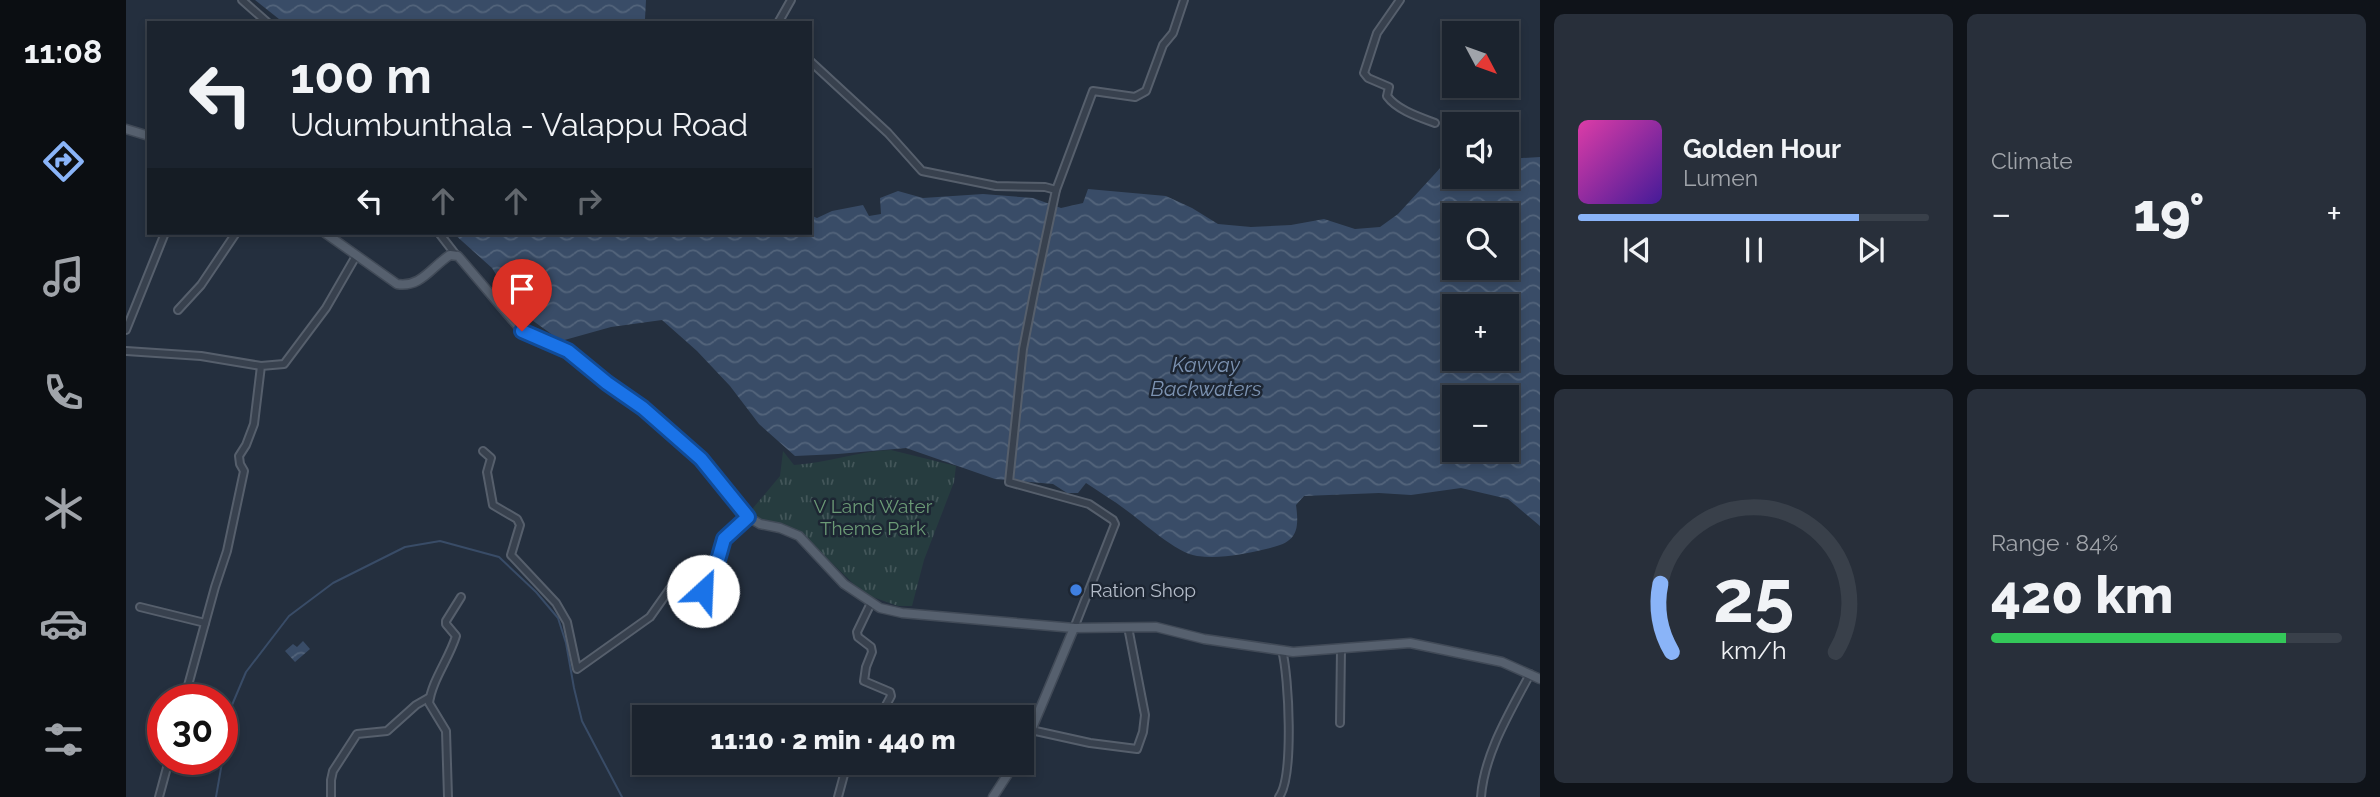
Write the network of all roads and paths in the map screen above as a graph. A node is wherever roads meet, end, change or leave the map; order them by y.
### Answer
1 (242, 0) edge
2 (791, 0) edge
3 (1184, 0) edge
4 (1400, 0) edge
5 (266, 21) edge
6 (779, 21) edge
7 (812, 63) edge
8 (1435, 123) dead end
9 (126, 129) edge
10 (147, 135) edge
11 (1056, 190) junction
12 (164, 235) edge
13 (235, 235) edge
14 (328, 235) edge
15 (441, 235) edge
16 (456, 255) junction
17 (356, 256) junction
18 (178, 310) dead end
19 (126, 330) edge
20 (126, 351) edge
21 (261, 366) junction
22 (483, 451) dead end
23 (748, 517) junction
24 (461, 597) dead end
25 (871, 603) junction
26 (140, 607) dead end
27 (205, 623) junction
28 (1128, 627) junction
29 (1074, 628) junction
30 (1341, 649) junction
31 (1282, 650) junction
32 (1530, 674) junction
33 (1540, 679) edge
34 (188, 684) edge
35 (430, 697) junction
36 (886, 705) edge
37 (1034, 723) edge
38 (1340, 723) dead end
39 (1034, 731) edge
40 (165, 775) edge
41 (844, 775) edge
42 (1007, 775) edge
43 (159, 797) edge
44 (331, 797) edge
45 (448, 797) edge
46 (838, 797) edge
47 (993, 797) edge
48 (1279, 797) edge
49 (1481, 797) edge

1 - 5 street
2 - 6 street
3 - 11 street
4 - 8 street
7 - 11 street
9 - 10 main road
11 - 29 street
12 - 19 street
13 - 18 street
14 - 17 main road
15 - 16 street
16 - 17 main road
16 - 23 main road
17 - 21 street
20 - 21 street
21 - 27 street
22 - 23 street
23 - 25 main road
24 - 35 street
25 - 29 main road
25 - 36 street
26 - 27 street
27 - 34 street
28 - 29 main road
28 - 31 main road
28 - 39 street
29 - 37 main road
30 - 31 main road
30 - 32 main road
30 - 38 street
31 - 48 street
32 - 33 main road
32 - 49 street
35 - 44 street
35 - 45 street
40 - 43 street
41 - 46 street
42 - 47 main road

